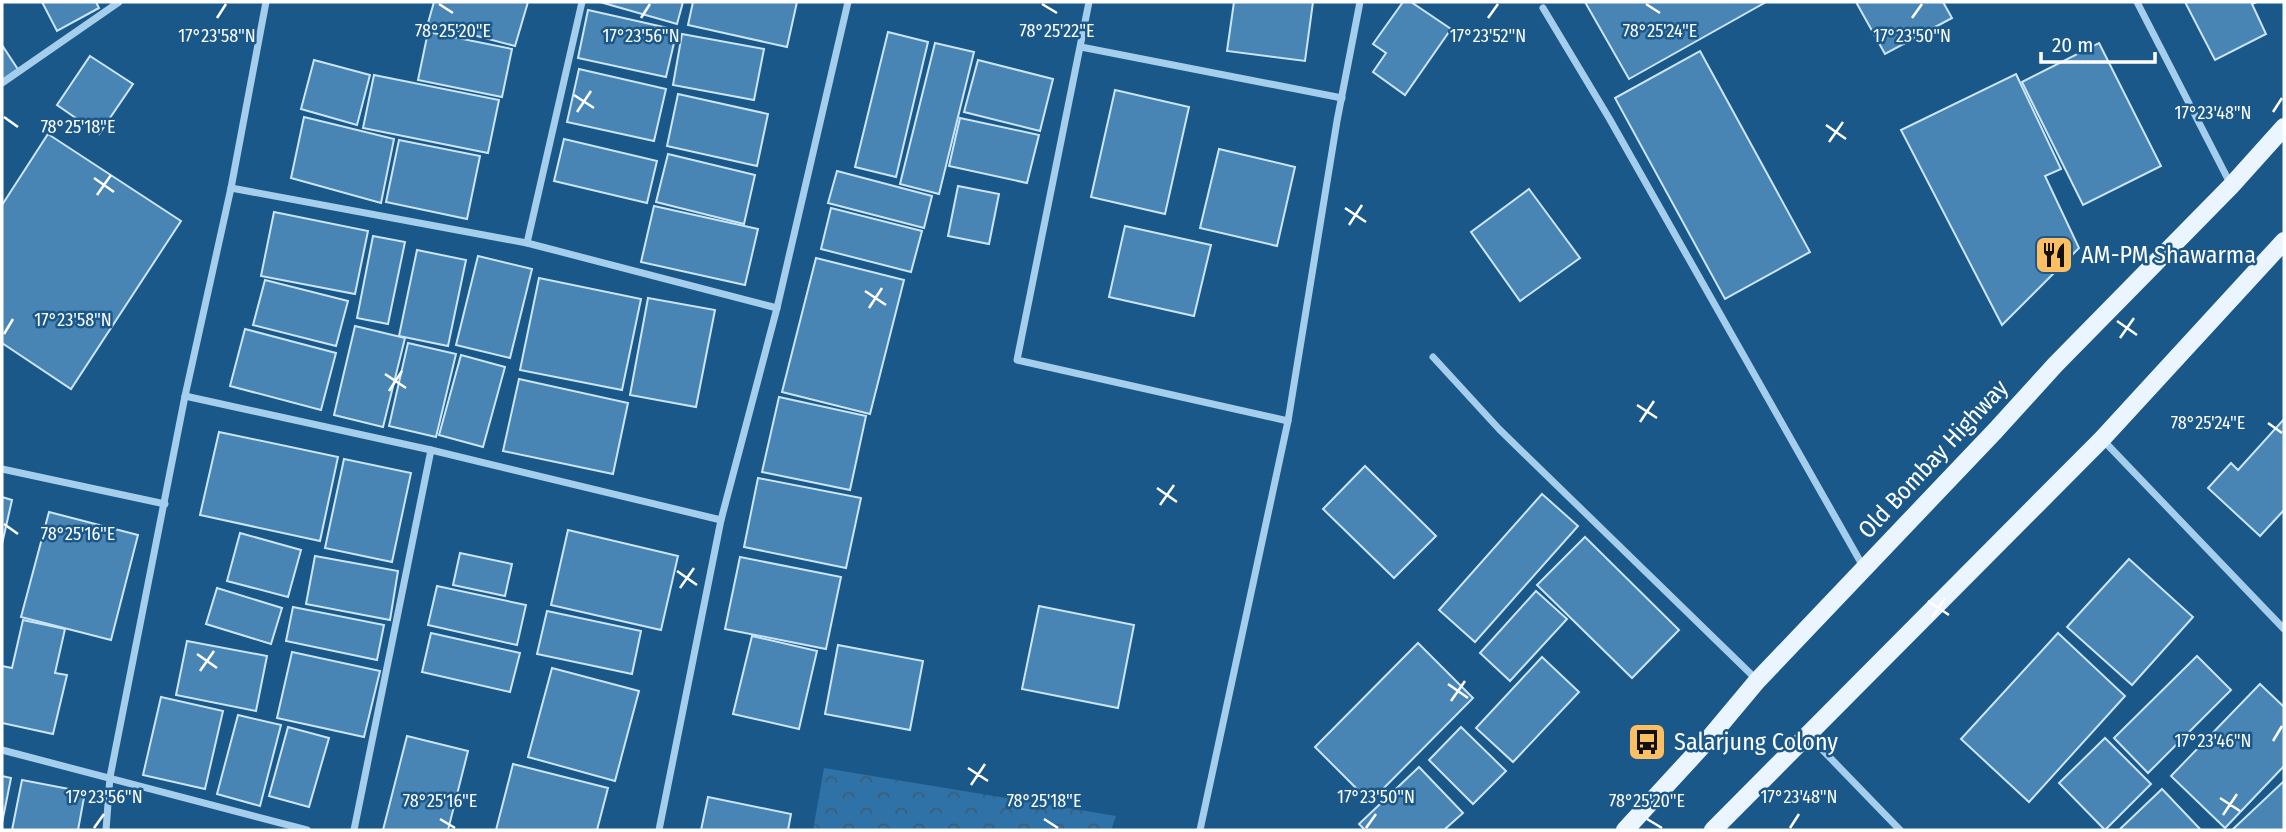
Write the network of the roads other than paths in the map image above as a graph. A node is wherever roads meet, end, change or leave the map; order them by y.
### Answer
1 (119, 2) edge
2 (266, 2) edge
3 (582, 2) edge
4 (848, 2) edge
5 (1089, 2) edge
6 (1360, 2) edge
7 (2137, 2) edge
8 (1543, 8) dead end
9 (1081, 47) junction
10 (2, 83) edge
11 (1342, 97) junction
12 (2284, 127) edge
13 (2231, 186) junction
14 (231, 188) junction
15 (2284, 241) edge
16 (527, 243) junction
17 (777, 308) junction
18 (1433, 358) dead end
19 (185, 396) junction
20 (1288, 421) junction
21 (2102, 439) junction
22 (431, 450) junction
23 (2, 469) edge
24 (165, 504) junction
25 (721, 520) junction
26 (1864, 568) junction
27 (2284, 629) edge
28 (1757, 681) junction
29 (1808, 735) junction
30 (2, 750) edge
31 (110, 777) junction
32 (106, 830) edge
33 (307, 830) edge
34 (354, 830) edge
35 (659, 830) edge
36 (1200, 830) edge
37 (1625, 830) edge
38 (1713, 830) edge
39 (1900, 830) edge

1 - 10 street
2 - 14 street
3 - 16 street
4 - 17 street
5 - 9 street
6 - 11 street
7 - 13 street
8 - 26 street
9 - 11 street
9 - 20 street
11 - 20 street
12 - 13 main road, Old Bombay Highway
13 - 26 main road, Old Bombay Highway
14 - 16 street
14 - 19 street
15 - 21 main road
16 - 17 street
17 - 25 street
18 - 28 street
19 - 22 street
19 - 24 street
20 - 36 street
21 - 27 street
21 - 29 main road
22 - 25 street
22 - 34 street
23 - 24 street
24 - 31 street
25 - 35 street
26 - 28 main road, Old Bombay Highway
28 - 37 main road, Old Bombay Highway
29 - 38 main road
29 - 39 street
30 - 31 street
31 - 32 street
31 - 33 street

